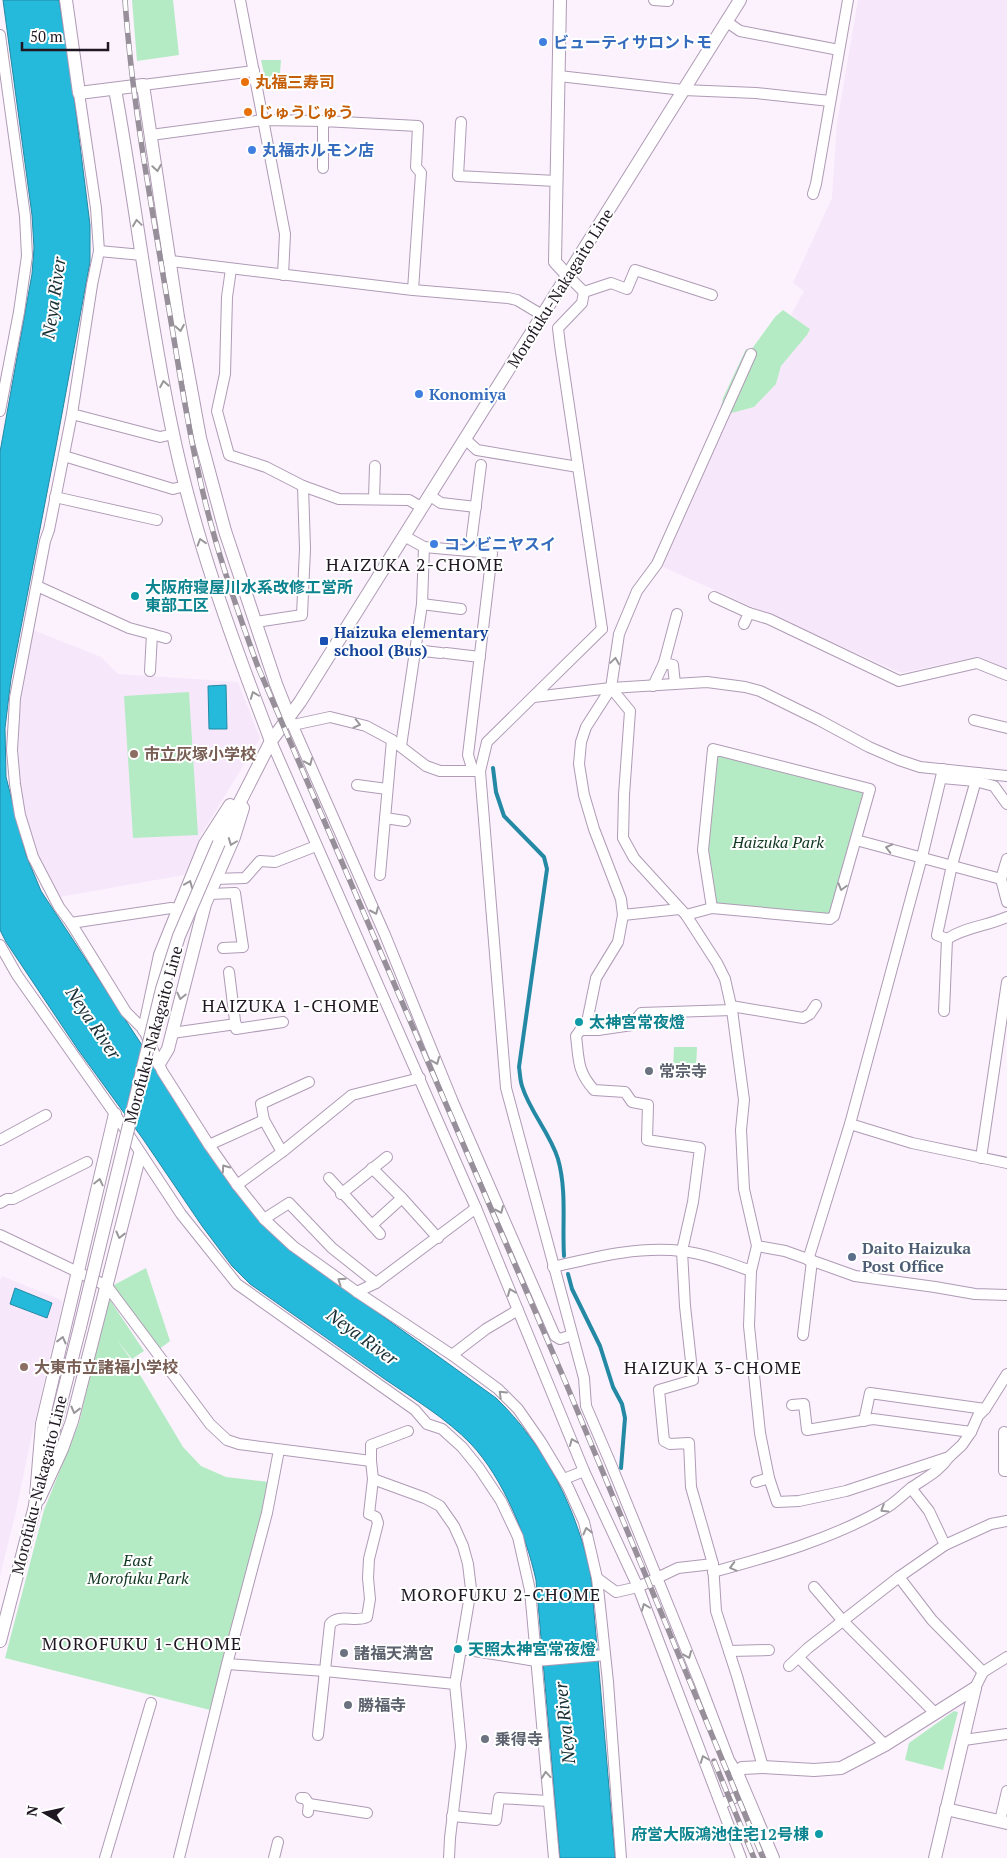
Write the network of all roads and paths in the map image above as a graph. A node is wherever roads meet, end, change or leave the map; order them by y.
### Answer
1 (66, 0) edge
2 (240, 0) edge
3 (560, 0) edge
4 (654, 0) edge
5 (740, 0) edge
6 (847, 0) edge
7 (668, 2) dead end
8 (727, 22) junction
9 (0, 36) edge
10 (839, 50) junction
11 (254, 70) junction
12 (559, 76) junction
13 (144, 85) junction
14 (115, 89) junction
15 (683, 90) junction
16 (79, 93) junction
17 (830, 101) junction
18 (263, 120) junction
19 (323, 121) junction
20 (461, 122) dead end
21 (151, 135) junction
22 (323, 168) dead end
23 (556, 181) junction
24 (813, 194) dead end
25 (99, 251) junction
26 (142, 255) junction
27 (171, 261) junction
28 (231, 269) junction
29 (283, 275) junction
30 (568, 276) junction
31 (413, 290) junction
32 (584, 292) junction
33 (712, 295) dead end
34 (542, 315) junction
35 (751, 354) dead end
36 (0, 411) edge
37 (72, 414) junction
38 (173, 434) junction
39 (465, 439) junction
40 (64, 456) junction
41 (481, 465) dead end
42 (375, 466) dead end
43 (578, 467) junction
44 (186, 486) junction
45 (303, 486) junction
46 (429, 495) junction
47 (55, 498) junction
48 (374, 500) junction
49 (421, 507) junction
50 (476, 507) junction
51 (157, 520) dead end
52 (404, 536) junction
53 (424, 548) junction
54 (470, 551) junction
55 (37, 586) junction
56 (714, 597) dead end
57 (422, 604) junction
58 (461, 609) dead end
59 (749, 612) junction
60 (677, 614) dead end
61 (256, 622) junction
62 (744, 624) dead end
63 (602, 629) junction
64 (152, 634) junction
65 (619, 634) junction
66 (166, 638) dead end
67 (415, 650) junction
68 (480, 657) junction
69 (664, 663) junction
70 (150, 671) dead end
71 (1007, 676) edge
72 (675, 684) junction
73 (654, 686) junction
74 (611, 688) junction
75 (534, 697) junction
76 (974, 720) dead end
77 (291, 721) junction
78 (1007, 728) edge
79 (271, 741) junction
80 (396, 743) junction
81 (477, 771) junction
82 (943, 774) junction
83 (1007, 776) edge
84 (977, 777) junction
85 (252, 779) junction
86 (357, 785) dead end
87 (387, 789) junction
88 (1007, 804) edge
89 (385, 818) junction
90 (405, 821) dead end
91 (856, 840) junction
92 (316, 846) junction
93 (922, 857) junction
94 (1007, 859) edge
95 (952, 865) junction
96 (380, 875) dead end
97 (216, 879) junction
98 (1001, 879) junction
99 (209, 894) junction
100 (1007, 902) edge
101 (712, 908) junction
102 (178, 909) junction
103 (683, 912) junction
104 (623, 915) junction
105 (1007, 917) edge
106 (70, 923) junction
107 (946, 939) junction
108 (0, 945) edge
109 (223, 948) dead end
110 (229, 972) dead end
111 (1007, 982) edge
112 (816, 1005) dead end
113 (731, 1008) junction
114 (1004, 1010) edge
115 (944, 1011) dead end
116 (283, 1022) dead end
117 (236, 1024) junction
118 (144, 1030) junction
119 (580, 1030) junction
120 (172, 1033) junction
121 (159, 1064) junction
122 (420, 1078) junction
123 (309, 1082) dead end
124 (115, 1114) junction
125 (46, 1115) dead end
126 (264, 1120) junction
127 (850, 1124) junction
128 (0, 1140) edge
129 (209, 1145) junction
130 (282, 1152) junction
131 (140, 1154) junction
132 (387, 1156) dead end
133 (981, 1158) junction
134 (87, 1162) dead end
135 (1007, 1163) edge
136 (372, 1168) junction
137 (329, 1178) dead end
138 (237, 1185) junction
139 (342, 1194) junction
140 (402, 1198) junction
141 (0, 1203) edge
142 (476, 1208) junction
143 (264, 1218) junction
144 (372, 1225) junction
145 (380, 1234) dead end
146 (0, 1235) edge
147 (438, 1238) junction
148 (757, 1246) junction
149 (682, 1251) junction
150 (810, 1260) junction
151 (554, 1267) junction
152 (751, 1271) junction
153 (79, 1273) junction
154 (376, 1282) junction
155 (107, 1286) junction
156 (357, 1292) junction
157 (1007, 1295) edge
158 (518, 1310) junction
159 (572, 1335) junction
160 (803, 1336) dead end
161 (452, 1355) junction
162 (1007, 1374) edge
163 (792, 1405) dead end
164 (985, 1408) junction
165 (864, 1421) junction
166 (408, 1431) dead end
167 (971, 1432) junction
168 (1004, 1432) dead end
169 (279, 1450) junction
170 (948, 1457) junction
171 (371, 1462) junction
172 (584, 1471) junction
173 (1007, 1471) edge
174 (374, 1478) junction
175 (769, 1478) junction
176 (564, 1479) junction
177 (756, 1482) dead end
178 (910, 1488) junction
179 (35, 1508) junction
180 (1007, 1522) edge
181 (945, 1545) junction
182 (713, 1568) junction
183 (899, 1577) junction
184 (597, 1578) junction
185 (656, 1578) junction
186 (814, 1586) dead end
187 (638, 1587) junction
188 (843, 1620) junction
189 (0, 1641) edge
190 (462, 1648) junction
191 (769, 1650) dead end
192 (729, 1651) junction
193 (604, 1655) junction
194 (1007, 1657) edge
195 (799, 1658) junction
196 (538, 1661) junction
197 (227, 1664) junction
198 (789, 1666) dead end
199 (325, 1671) junction
200 (982, 1672) junction
201 (455, 1684) junction
202 (975, 1688) junction
203 (151, 1703) dead end
204 (935, 1713) junction
205 (1007, 1734) edge
206 (318, 1735) dead end
207 (964, 1740) junction
208 (885, 1745) junction
209 (763, 1767) junction
210 (737, 1773) junction
211 (1007, 1791) edge
212 (745, 1793) junction
213 (548, 1802) junction
214 (721, 1804) junction
215 (306, 1805) dead end
216 (946, 1809) junction
217 (367, 1814) dead end
218 (452, 1816) junction
219 (1003, 1822) edge
220 (278, 1842) dead end
221 (105, 1858) edge
222 (180, 1858) edge
223 (274, 1858) edge
224 (449, 1858) edge
225 (554, 1858) edge
226 (621, 1858) edge
227 (742, 1858) edge
228 (773, 1858) edge
229 (935, 1858) edge

1 - 16 street
2 - 11 street
3 - 12 street
4 - 7 street
5 - 8 street, Morofuku-Nakagaito Line
6 - 10 street
8 - 10 street
8 - 15 street, Morofuku-Nakagaito Line
9 - 36 street
10 - 17 street
11 - 13 street
11 - 18 street
12 - 15 street
12 - 23 street
13 - 14 street
13 - 21 street
14 - 16 street
26 -> 14 street
15 - 17 street
15 - 30 street, Morofuku-Nakagaito Line
16 - 25 street
17 - 24 street
18 - 19 street
18 - 21 street
18 - 29 street
19 - 22 street
19 - 31 street
20 - 23 street
21 -> 27 street
23 - 30 street
25 - 26 street
25 - 37 street
38 -> 26 street
27 - 28 street
27 -> 61 street
28 - 29 street
28 - 45 street
29 - 31 street
30 - 32 street
30 - 34 street, Morofuku-Nakagaito Line
31 - 34 street
32 - 33 street
32 - 43 street
34 - 39 street, Morofuku-Nakagaito Line
35 - 65 street
37 - 38 street
37 - 40 street
38 - 44 street
39 - 43 street
39 - 46 street, Morofuku-Nakagaito Line
40 - 44 street
40 - 47 street
41 - 50 street
42 - 48 street
43 - 63 street
79 -> 44 street
45 - 48 street
45 - 61 street
46 - 49 street, Morofuku-Nakagaito Line
46 - 50 street
47 - 51 street
47 - 55 street
48 - 49 street
49 - 52 street, Morofuku-Nakagaito Line
50 - 54 street
52 - 53 street
52 - 77 street, Morofuku-Nakagaito Line
53 - 54 street
53 - 57 street
54 - 68 street
55 - 64 street
55 - 106 street
56 - 59 street
57 - 58 street
57 - 67 street
59 - 62 street
59 - 71 street
60 - 69 street
61 - 77 street
63 - 65 street
63 - 75 street
64 - 66 street
64 - 70 street
74 -> 65 street
67 - 68 street
67 - 80 street
68 - 81 street
69 - 72 street
69 - 73 street
72 - 73 street
72 - 82 street
73 - 74 street
74 - 75 street
74 - 103 street
74 - 104 street
75 - 81 street
76 - 78 street
77 - 79 street, Morofuku-Nakagaito Line
77 -> 80 street
77 -> 159 street
79 - 85 street, Morofuku-Nakagaito Line
79 - 92 street
80 - 81 street
80 - 87 street
81 - 151 street
82 - 84 street
82 - 93 street
83 - 84 street
84 - 88 street
84 - 95 street
85 -> 97 street
102 -> 85 street
85 - 179 street, Morofuku-Nakagaito Line, bridge
86 - 87 street
87 - 89 street
89 - 90 street
89 - 96 street
93 -> 91 street
91 -> 101 street
91 - 101 street
92 - 97 street
92 - 122 street
93 - 95 street
93 - 127 street
94 - 98 street
95 - 98 street
95 - 107 street
97 - 99 street
98 - 100 street
99 - 109 street
99 -> 120 street
101 - 103 street
102 - 106 street
102 - 118 street
103 - 104 street
103 - 113 street
104 - 119 street
105 - 107 street
106 - 118 street
107 - 115 street
108 - 124 street
110 - 117 street
111 - 114 street
112 - 113 street
113 - 119 street
113 - 148 street
114 - 133 street
116 - 117 street
117 - 120 street
118 - 121 street
119 - 149 street
120 - 121 street
121 - 129 street
122 - 130 street
122 - 142 street
123 - 126 street
124 - 131 street
153 -> 124 street
125 - 128 street
126 - 129 street
126 - 130 street
127 - 133 street
127 - 150 street
138 -> 129 street
130 - 138 street
131 -> 155 street
131 - 196 street
132 - 136 street
133 - 135 street
134 - 141 street
136 - 139 street
136 - 140 street
137 - 139 street
138 - 143 street
139 - 144 street
140 - 144 street
140 - 147 street
142 - 147 street
158 -> 142 street
143 - 154 street
156 -> 143 street
144 - 145 street
146 - 153 street
147 - 154 street
148 - 150 street
148 - 152 street
149 - 151 street
149 - 152 street
149 - 182 street
150 - 157 street
150 - 160 street
151 - 159 street
152 - 175 street
153 - 155 street
179 -> 153 street
154 - 156 street
155 - 169 street
155 -> 179 street
156 - 161 street
158 - 161 street
172 -> 158 street
159 - 185 street
176 -> 161 street
162 - 164 street
163 - 165 street
164 - 165 street
164 - 167 street
165 - 167 street
166 - 171 street
167 - 170 street
168 - 173 street
169 - 171 street
169 - 197 street
170 - 175 street
170 - 178 street
171 - 174 street
172 - 176 street
172 - 187 street
174 - 190 street
174 - 199 street
175 - 177 street
184 -> 176 street
178 - 181 street
178 -> 182 street
179 - 189 street, Morofuku-Nakagaito Line
180 - 181 street
181 - 183 street
182 - 185 street
182 - 192 street
183 - 188 street
183 - 200 street
184 - 187 street
184 - 193 street
185 - 187 street
185 -> 210 street
186 - 188 street
214 -> 187 street
188 - 195 street
188 - 204 street
190 - 196 street
190 - 201 street
191 - 192 street
192 - 209 street
193 - 196 street
193 - 226 street
194 - 200 street
195 - 198 street
195 - 208 street
213 -> 196 street
197 - 199 street
197 - 222 street
199 - 201 street
199 - 206 street
200 - 202 street
201 - 218 street
202 - 204 street
202 - 207 street
203 - 221 street
204 - 208 street
205 - 207 street
207 - 216 street
208 - 209 street
209 - 210 street
210 - 212 street
211 - 219 street
212 - 214 street
212 - 228 street
213 - 218 street
213 - 225 street
214 - 227 street
215 - 217 street
216 - 219 street
216 - 229 street
218 - 224 street
220 - 223 street

